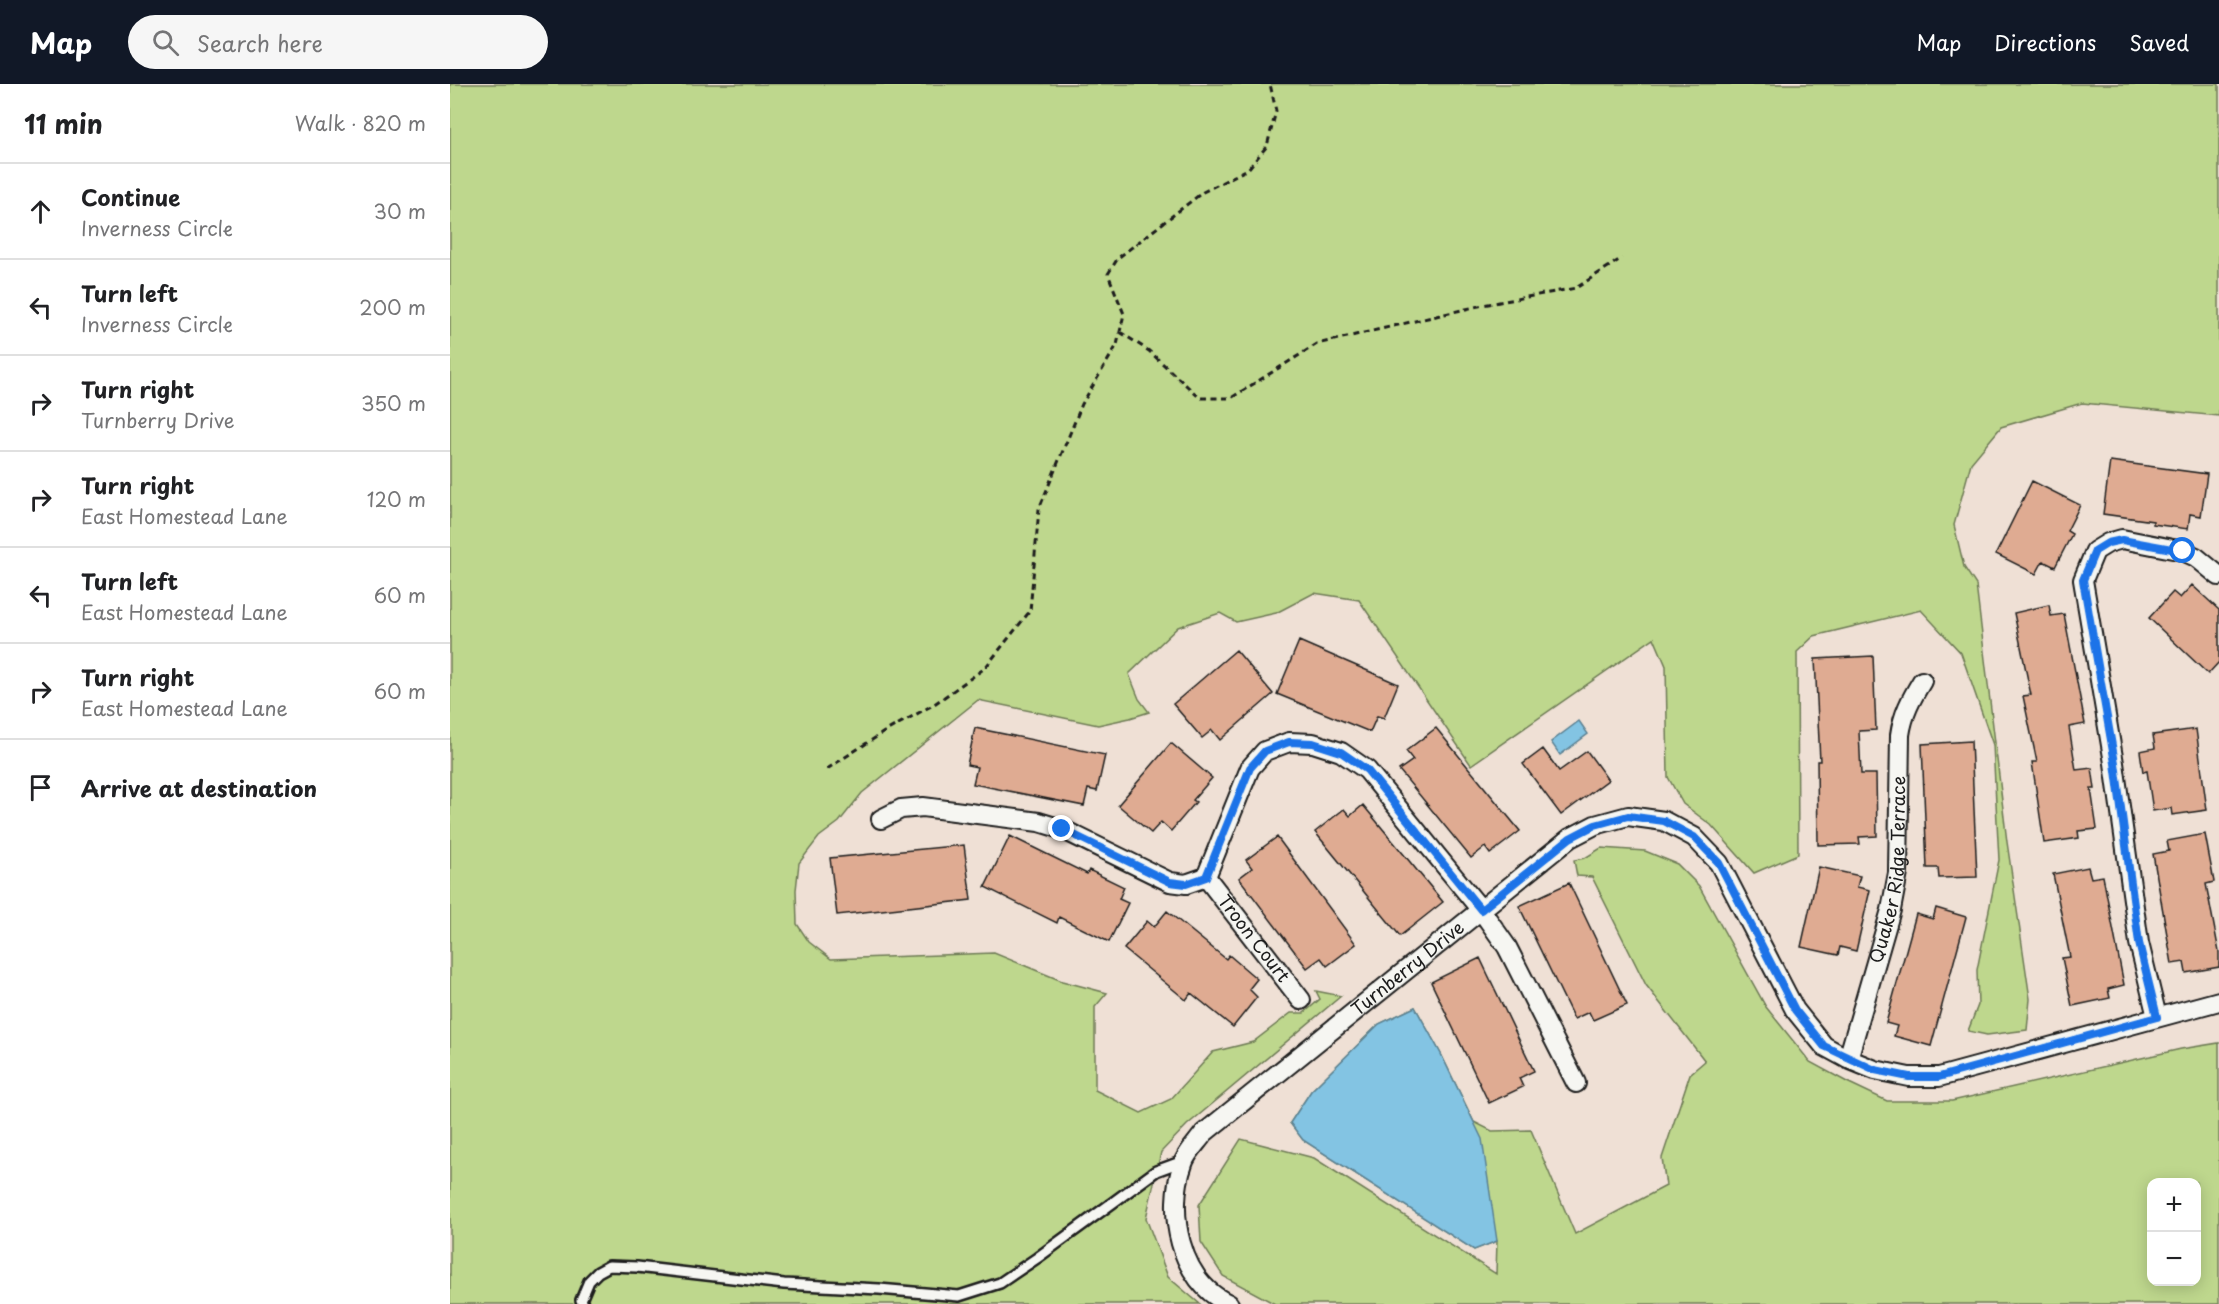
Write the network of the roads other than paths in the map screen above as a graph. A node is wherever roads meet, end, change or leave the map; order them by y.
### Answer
1 (2219, 576) edge
2 (1922, 681) dead end
3 (881, 819) dead end
4 (1206, 877) junction
5 (1481, 910) junction
6 (1301, 1000) dead end
7 (2219, 1001) edge
8 (2157, 1017) junction
9 (1848, 1059) junction
10 (1576, 1083) dead end
11 (1183, 1161) junction
12 (583, 1304) edge
13 (1229, 1304) edge

1 - 8 street
2 - 9 street, Quaker Ridge Terrace
3 - 4 street
4 - 5 street
4 - 6 street, Troon Court
5 - 9 street, Turnberry Drive
5 - 10 street
5 - 11 street, Turnberry Drive
7 - 8 street, Turnberry Drive
8 - 9 street, Turnberry Drive
11 - 12 lane
11 - 13 street, Turnberry Drive

